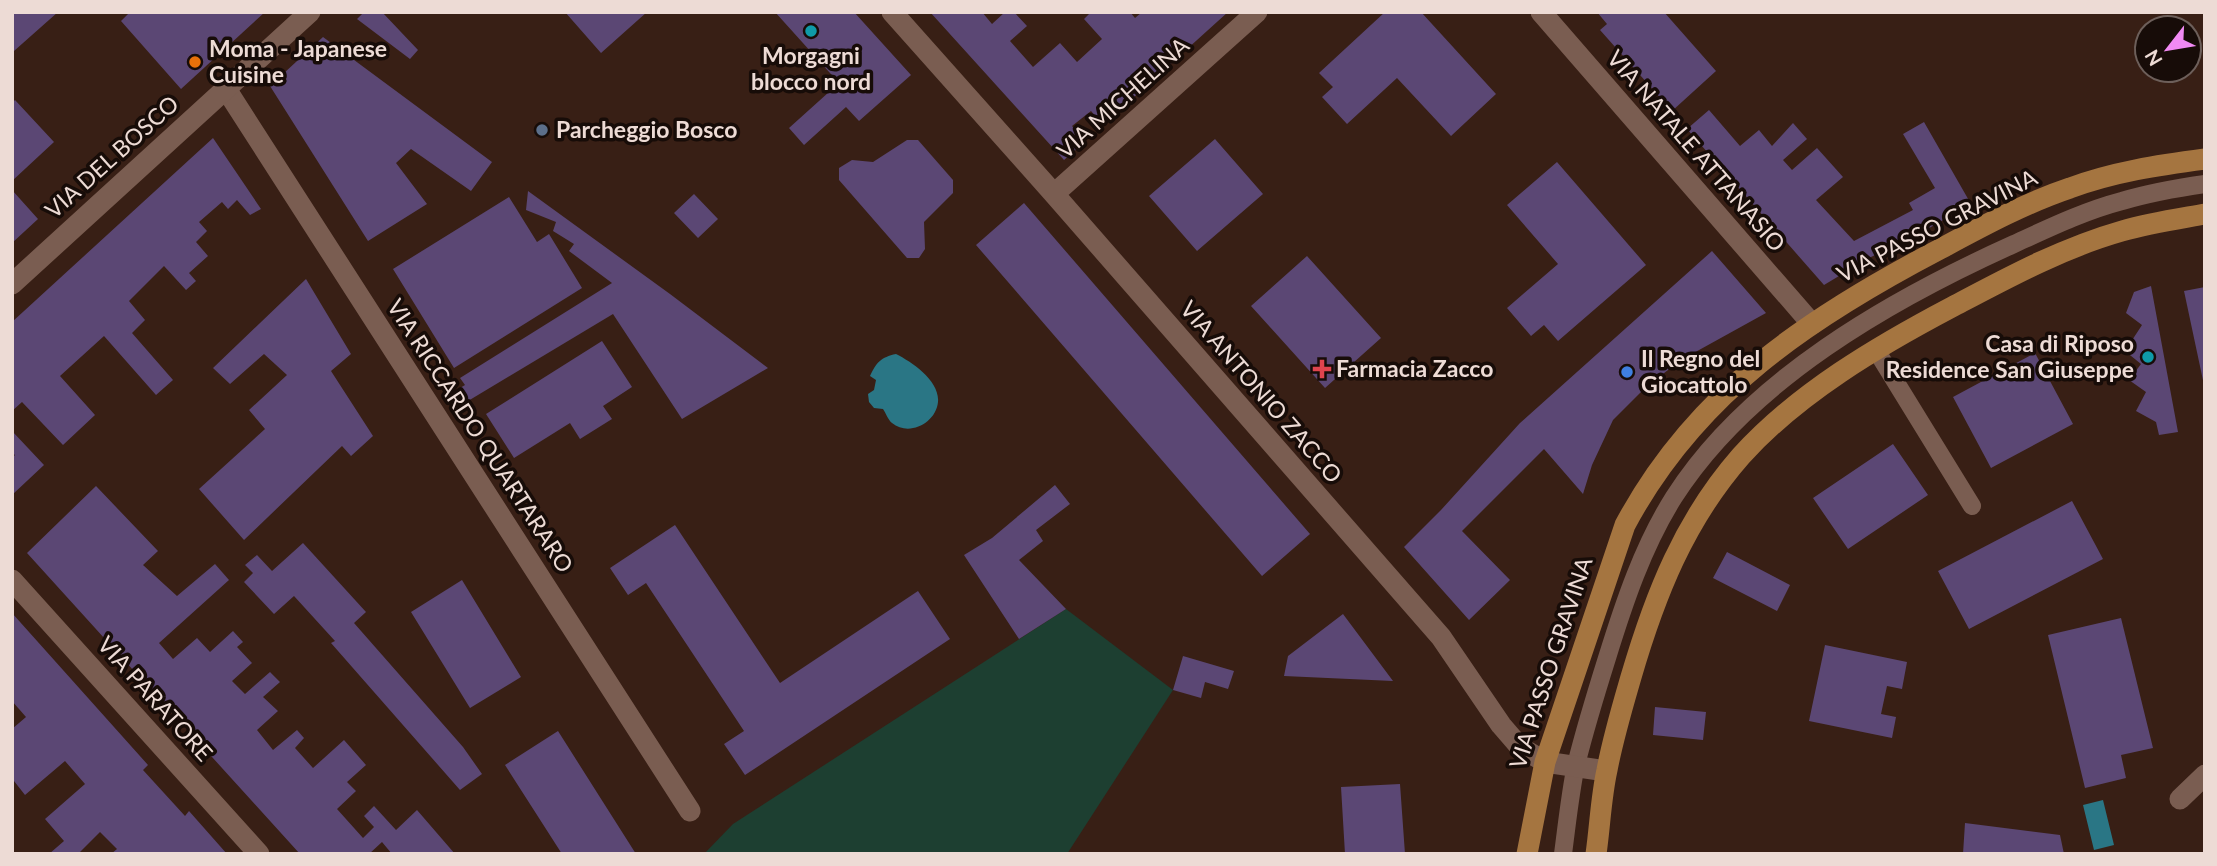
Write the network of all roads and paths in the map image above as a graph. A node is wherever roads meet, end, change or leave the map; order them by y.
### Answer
1 (310, 12) edge
2 (892, 12) edge
3 (1257, 12) edge
4 (1541, 12) edge
5 (226, 89) junction
6 (2205, 159) edge
7 (2205, 184) edge
8 (1054, 194) junction
9 (2205, 214) edge
10 (12, 284) edge
11 (1812, 324) junction
12 (1876, 350) junction
13 (1972, 506) dead end
14 (12, 580) edge
15 (1545, 762) junction
16 (1576, 767) junction
17 (1606, 771) junction
18 (2205, 775) edge
19 (2180, 799) dead end
20 (690, 811) dead end
21 (259, 854) edge
22 (1527, 854) edge
23 (1563, 854) edge
24 (1597, 854) edge

1 - 5 street, VIA DEL BOSCO
2 - 8 street, VIA ANTONIO ZACCO
3 - 8 street, VIA MICHELINA
4 - 11 street, VIA NATALE ATTANASIO
5 - 10 street, VIA DEL BOSCO
5 - 20 street, VIA RICCARDO QUARTARARO
6 - 11 main road, VIA PASSO GRAVINA
7 - 16 lane
8 - 15 street, VIA ANTONIO ZACCO
9 - 12 main road
11 - 15 main road, VIA PASSO GRAVINA
12 - 13 lane
12 - 17 main road
14 - 21 street, VIA PARATORE
15 - 16 street, VIA ANTONIO ZACCO
15 - 22 main road, VIA PASSO GRAVINA
16 - 17 street, VIA ANTONIO ZACCO
16 - 23 lane
17 - 24 main road
18 - 19 street

